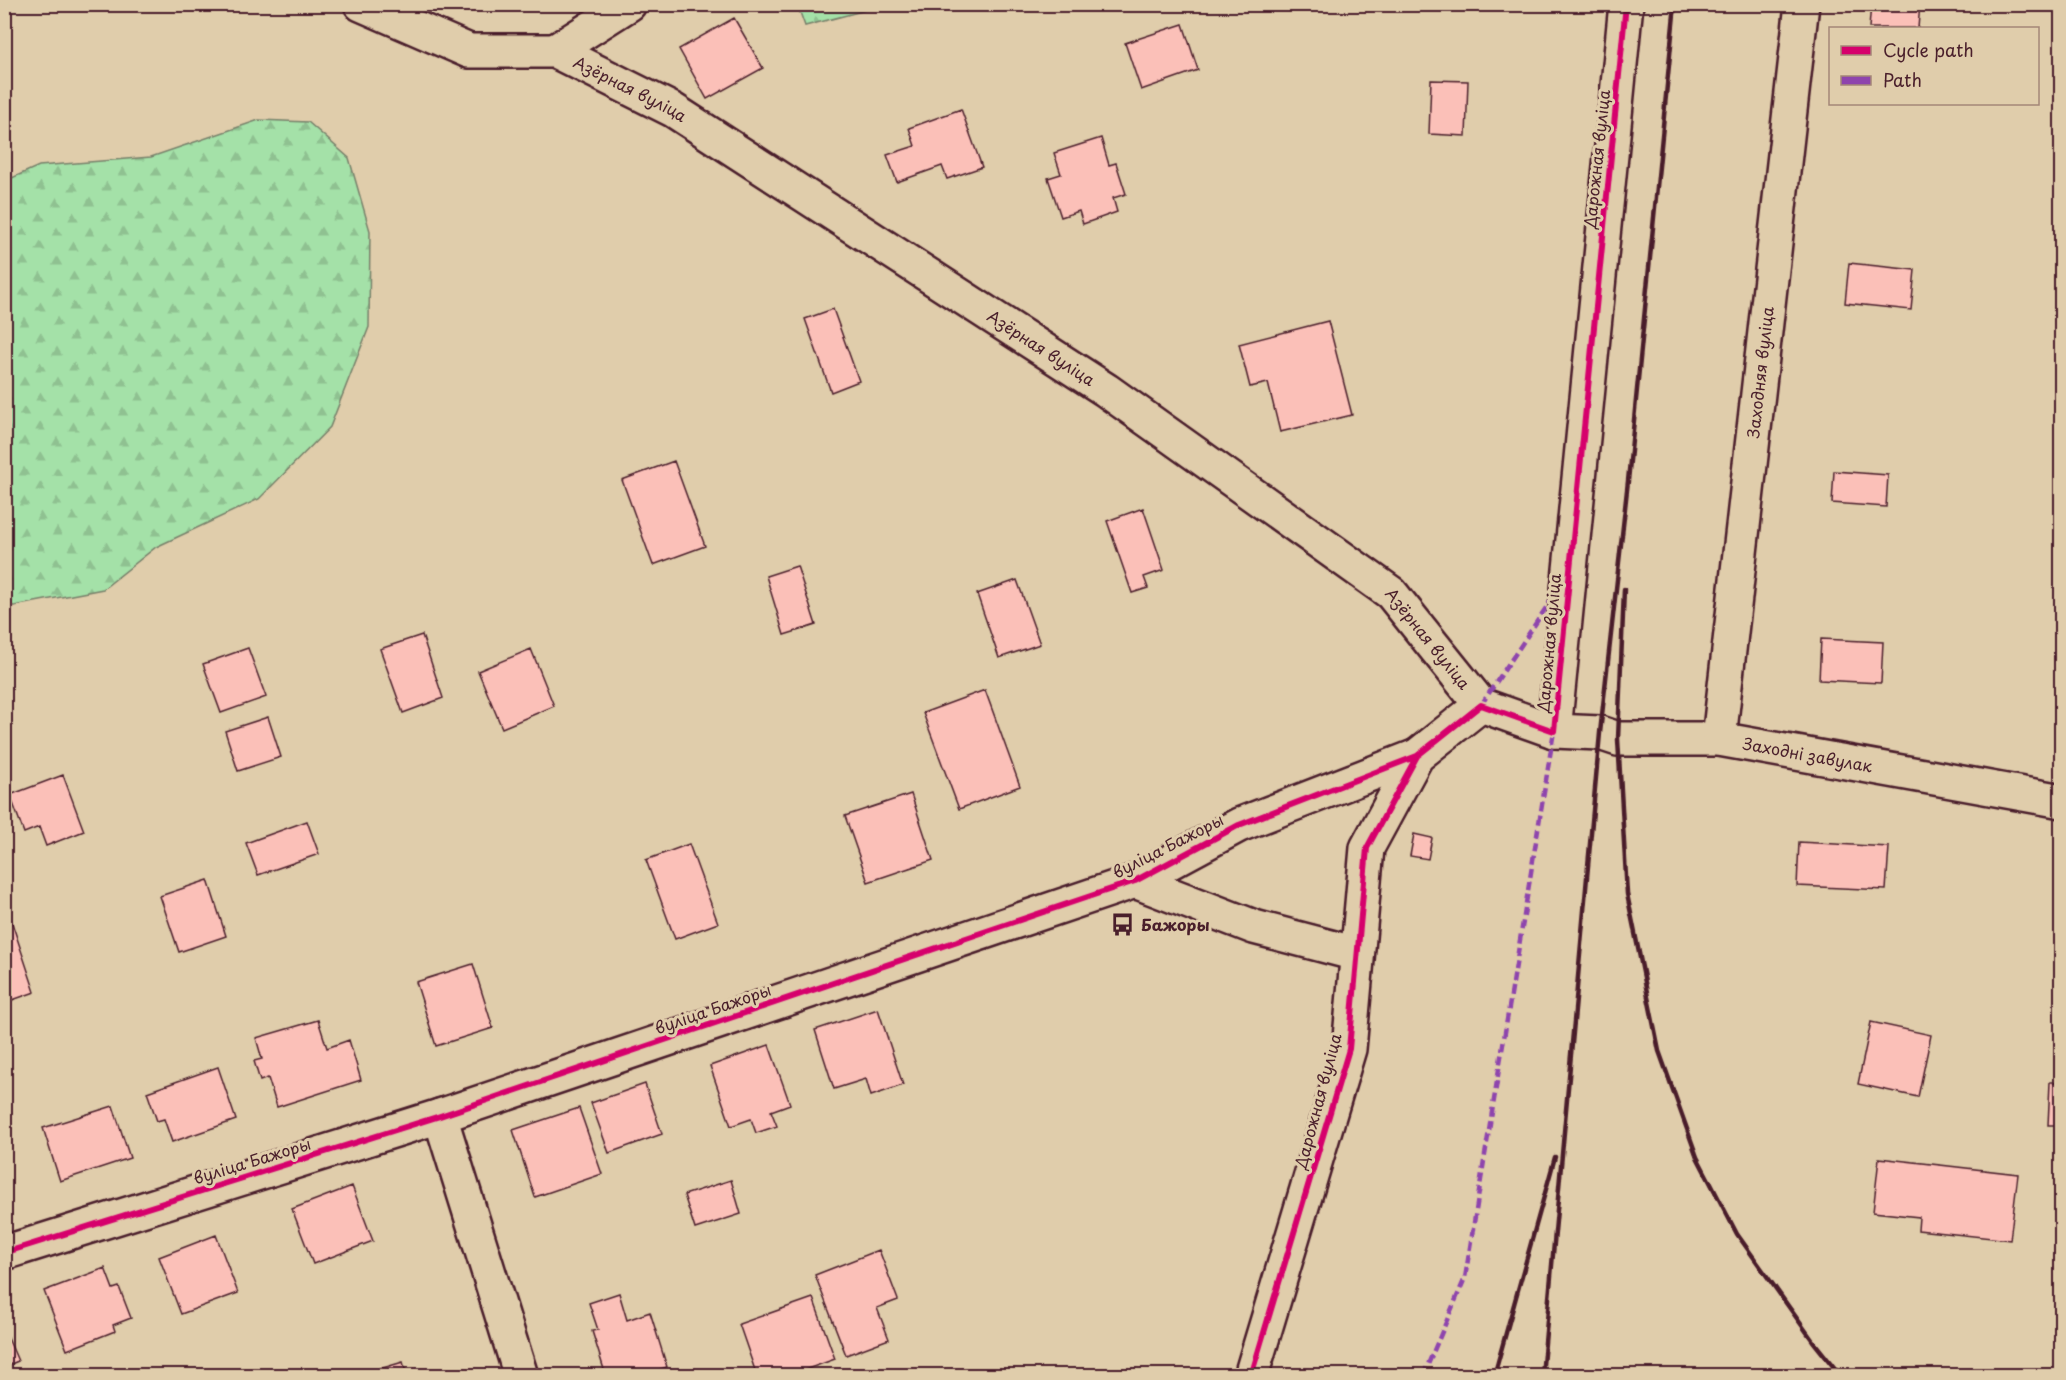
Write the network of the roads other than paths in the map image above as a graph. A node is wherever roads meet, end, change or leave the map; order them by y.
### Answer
1 (361, 4) edge
2 (629, 4) edge
3 (1626, 4) edge
4 (1802, 4) edge
5 (555, 51) junction
6 (1481, 705) junction
7 (1554, 731) junction
8 (1719, 739) junction
9 (1417, 756) junction
10 (2061, 801) edge
11 (1135, 881) junction
12 (1357, 954) junction
13 (440, 1116) junction
14 (4, 1253) edge
15 (521, 1376) edge
16 (1251, 1376) edge

1 - 5 street, Азёрная вуліца
2 - 5 street, Азёрная вуліца
3 - 7 street, Дарожная вуліца
4 - 8 street, Заходняя вуліца
5 - 6 street, Азёрная вуліца
6 - 7 street, Дарожная вуліца
6 - 9 street, Дарожная вуліца
7 - 8 street, Заходні завулак
8 - 10 street, Заходні завулак
9 - 11 street, вуліца Бажоры
9 - 12 street, Дарожная вуліца
11 - 12 street, вуліца Бажоры
11 - 13 street, вуліца Бажоры
12 - 16 street, Дарожная вуліца
13 - 14 street, вуліца Бажоры
13 - 15 street

